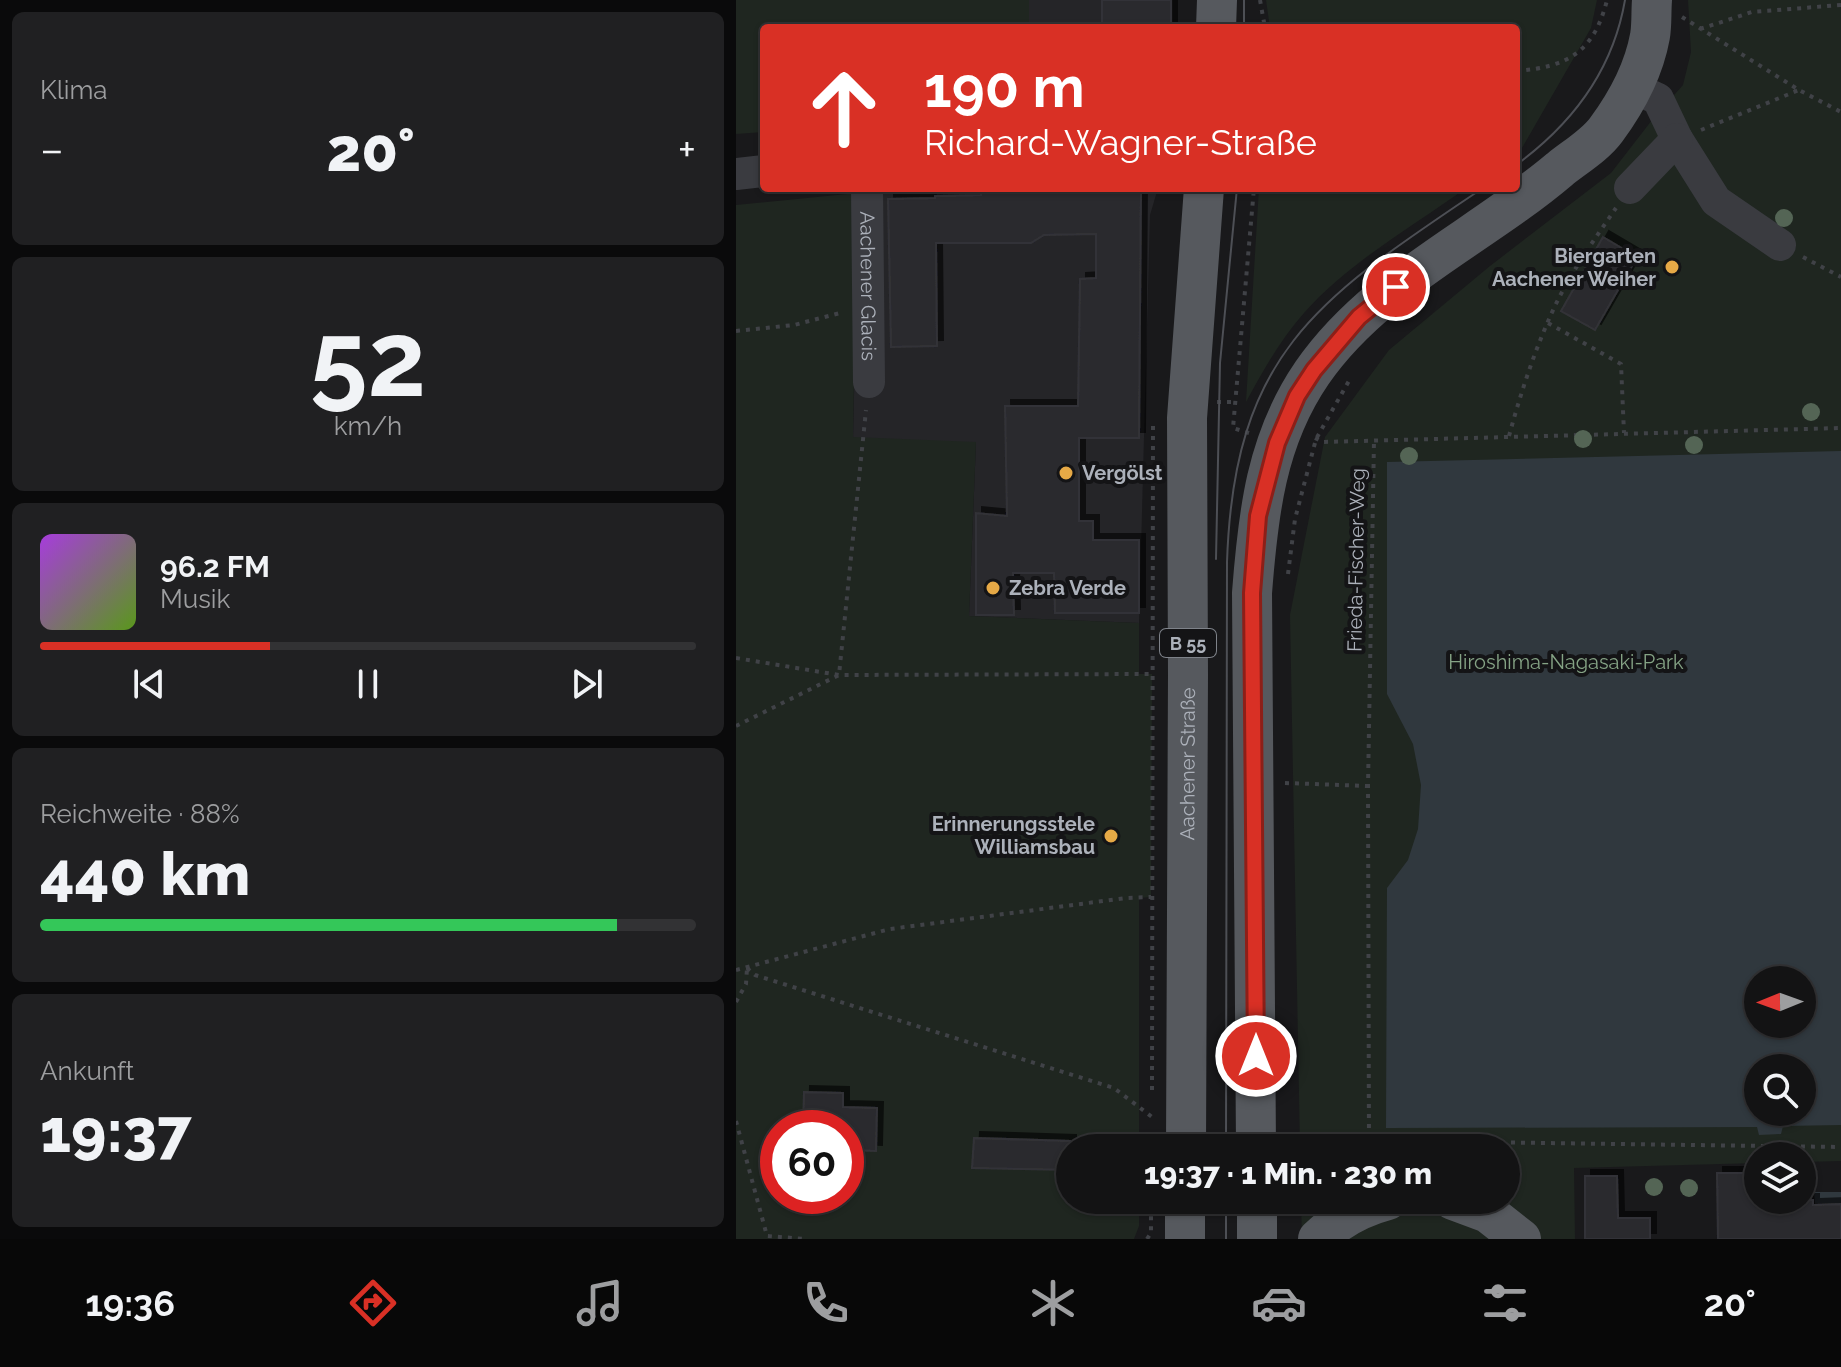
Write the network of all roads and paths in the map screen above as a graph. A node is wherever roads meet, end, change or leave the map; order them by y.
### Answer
1 (1217, 0) edge
2 (1260, 0) edge
3 (1607, 0) edge
4 (1841, 5) edge
5 (1664, 7) edge
6 (1216, 24) edge
7 (1264, 24) edge
8 (1700, 29) junction
9 (1520, 71) edge
10 (1632, 87) junction
11 (1799, 90) junction
12 (1841, 112) edge
13 (1677, 139) junction
14 (760, 171) edge
15 (736, 174) edge
16 (1630, 188) joint
17 (867, 192) edge
18 (1204, 192) edge
19 (1254, 192) edge
20 (1780, 245) joint
21 (1841, 277) edge
22 (837, 314) dead end
23 (1548, 323) junction
24 (736, 331) edge
25 (869, 382) joint
26 (1235, 402) dead end
27 (1153, 416) dead end
28 (1841, 428) edge
29 (1624, 433) junction
30 (1509, 436) junction
31 (1316, 439) dead end
32 (1374, 440) junction
33 (736, 658) edge
34 (1152, 674) junction
35 (839, 675) junction
36 (736, 726) edge
37 (1285, 783) dead end
38 (1368, 786) junction
39 (1151, 897) junction
40 (747, 968) junction
41 (736, 970) edge
42 (736, 1002) edge
43 (736, 1121) edge
44 (1169, 1134) edge
45 (1256, 1134) edge
46 (1370, 1134) edge
47 (1520, 1143) edge
48 (1839, 1147) edge
49 (1163, 1214) edge
50 (1172, 1214) edge
51 (1257, 1214) edge
52 (1351, 1214) edge
53 (1489, 1214) edge
54 (767, 1237) edge
55 (806, 1239) edge
56 (1147, 1239) edge
57 (1185, 1239) edge
58 (1257, 1239) edge
59 (1318, 1239) edge
60 (1521, 1239) edge

1 - 6 main road
2 - 7 path
3 - 9 path
4 - 8 path
5 - 8 path
5 - 10 main road
8 - 11 path
10 - 13 street
10 - 45 main road
11 - 12 path
11 - 13 path
13 - 16 street
13 - 20 street
14 - 15 street
16 - 23 path
17 - 25 street, Aachener Glacis
18 - 44 main road, Aachener Straße / B 55
19 - 26 path
20 - 21 path
22 - 24 path
23 - 29 path
23 - 30 path
25 - 35 path
27 - 34 path
28 - 29 path, Frieda-Fischer-Weg
29 - 30 path, Frieda-Fischer-Weg
30 - 32 path, Frieda-Fischer-Weg
31 - 32 path
32 - 38 path, Frieda-Fischer-Weg
33 - 35 path
34 - 35 path
34 - 39 path
35 - 36 path
37 - 38 path
38 - 46 path, Frieda-Fischer-Weg
39 - 40 path
39 - 40 path
40 - 41 path
40 - 42 path
43 - 54 path
47 - 48 path, Frieda-Fischer-Weg
49 - 56 path
50 - 57 main road
51 - 58 main road
52 - 59 main road
53 - 60 main road
54 - 55 path

